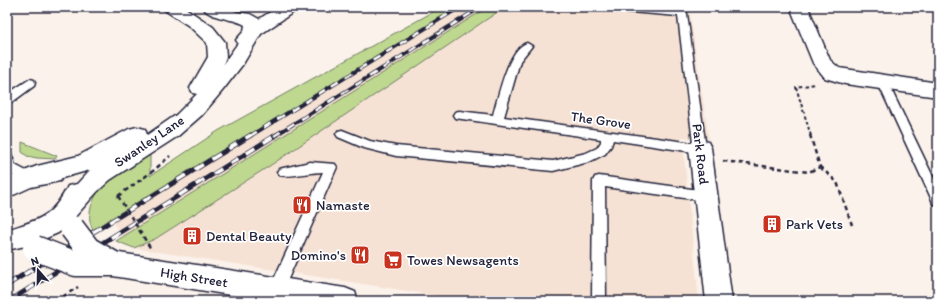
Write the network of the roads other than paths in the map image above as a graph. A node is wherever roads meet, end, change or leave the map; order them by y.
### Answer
1 (172, 7) edge
2 (211, 7) edge
3 (272, 7) edge
4 (289, 7) edge
5 (605, 7) edge
6 (799, 7) edge
7 (681, 11) edge
8 (247, 24) junction
9 (213, 39) junction
10 (527, 46) dead end
11 (30, 83) dead end
12 (883, 83) junction
13 (938, 90) edge
14 (7, 100) edge
15 (459, 115) dead end
16 (497, 120) junction
17 (342, 134) dead end
18 (607, 136) junction
19 (700, 153) junction
20 (7, 157) edge
21 (283, 172) dead end
22 (33, 176) junction
23 (7, 189) edge
24 (706, 196) junction
25 (938, 200) edge
26 (68, 217) junction
27 (8, 240) edge
28 (113, 264) junction
29 (276, 290) junction
30 (345, 301) edge
31 (599, 301) edge
32 (719, 301) edge

1 - 9 main road
2 - 8 main road
3 - 8 main road
4 - 8 main road, Swanley Lane
5 - 7 lane
6 - 12 main road
7 - 19 lane, Park Road
8 - 9 main road
8 - 9 main road
8 - 26 main road, Swanley Lane
9 - 22 main road, Swanley Lane
10 - 16 lane
11 - 14 lane
12 - 13 main road
12 - 25 lane
15 - 16 lane, The Grove
16 - 18 lane, The Grove
17 - 18 lane
18 - 19 lane, The Grove
19 - 24 main road, Park Road
20 - 22 lane
21 - 29 lane
22 - 23 main road
22 - 26 main road
24 - 31 lane
24 - 32 main road, Park Road
26 - 27 main road, High Street
26 - 28 main road, High Street, bridge
27 - 28 main road, High Street, bridge
28 - 29 main road, High Street
29 - 30 main road, High Street

